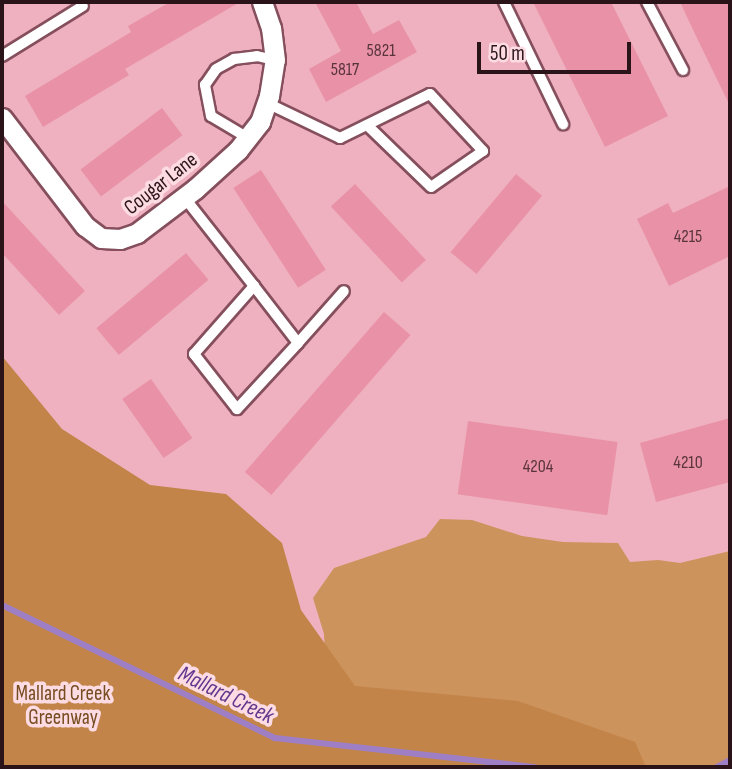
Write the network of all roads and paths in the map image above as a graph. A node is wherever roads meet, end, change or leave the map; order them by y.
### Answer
1 (262, 2) edge
2 (505, 2) edge
3 (648, 2) edge
4 (83, 6) dead end
5 (2, 56) edge
6 (275, 60) junction
7 (682, 70) dead end
8 (267, 103) junction
9 (2, 118) edge
10 (563, 124) dead end
11 (367, 125) junction
12 (248, 138) junction
13 (184, 197) junction
14 (254, 286) junction
15 (344, 291) dead end
16 (298, 343) junction

1 - 6 street, Cougar Lane
2 - 10 lane
3 - 7 lane
4 - 5 lane
6 - 8 street, Cougar Lane
6 - 12 lane
8 - 11 lane
8 - 12 street, Cougar Lane
9 - 13 street, Cougar Lane
11 - 11 lane
12 - 13 street, Cougar Lane
13 - 14 lane
14 - 16 lane
14 - 16 lane
15 - 16 lane

